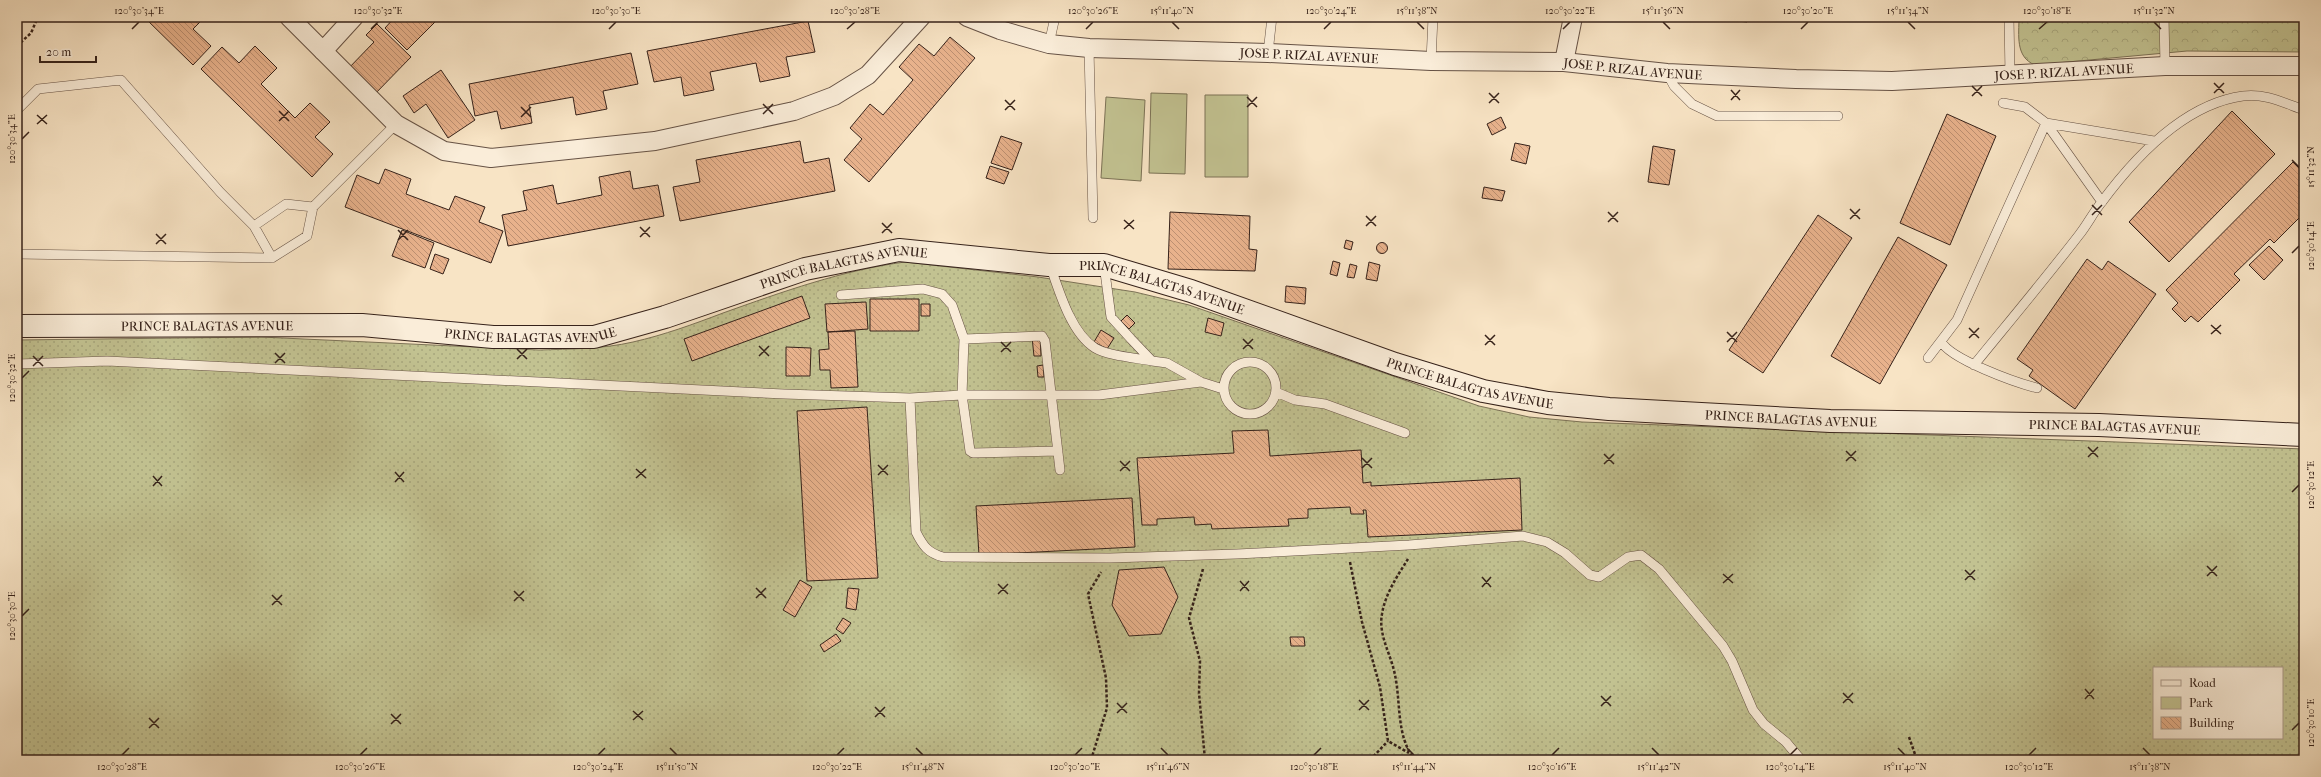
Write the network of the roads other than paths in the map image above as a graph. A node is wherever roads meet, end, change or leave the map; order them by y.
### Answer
1 (289, 17) edge
2 (354, 17) edge
3 (921, 17) edge
4 (967, 17) edge
5 (1055, 17) edge
6 (1272, 17) edge
7 (1433, 17) edge
8 (1572, 17) edge
9 (2009, 17) edge
10 (2164, 17) edge
11 (1049, 44) junction
12 (1089, 48) junction
13 (323, 50) junction
14 (1268, 53) junction
15 (1431, 61) junction
16 (1564, 62) junction
17 (2165, 66) junction
18 (2304, 66) edge
19 (1667, 73) junction
20 (2010, 76) junction
21 (2003, 103) dead end
22 (17, 110) edge
23 (2304, 110) edge
24 (1838, 116) dead end
25 (2046, 123) junction
26 (396, 124) junction
27 (2154, 142) junction
28 (2102, 202) junction
29 (313, 206) junction
30 (1093, 218) dead end
31 (254, 226) junction
32 (17, 254) edge
33 (272, 258) junction
34 (1049, 265) junction
35 (1104, 265) junction
36 (841, 295) dead end
37 (17, 326) edge
38 (964, 339) junction
39 (1941, 341) junction
40 (1928, 358) dead end
41 (1152, 361) junction
42 (17, 364) edge
43 (1974, 365) junction
44 (1201, 382) junction
45 (2037, 388) dead end
46 (1223, 389) junction
47 (1276, 392) junction
48 (1052, 394) junction
49 (962, 395) junction
50 (910, 398) junction
51 (1405, 433) dead end
52 (2304, 435) edge
53 (1058, 451) junction
54 (1060, 470) dead end
55 (1801, 760) edge

1 - 13 street
2 - 13 street
3 - 26 street
4 - 11 street, JOSE P. RIZAL AVENUE
5 - 11 lane
6 - 14 lane
7 - 15 lane
8 - 16 street
9 - 20 lane
10 - 17 lane
11 - 12 street, JOSE P. RIZAL AVENUE
12 - 14 street, JOSE P. RIZAL AVENUE
12 - 30 lane
13 - 26 street
14 - 15 street, JOSE P. RIZAL AVENUE
15 - 16 street, JOSE P. RIZAL AVENUE
16 - 19 street, JOSE P. RIZAL AVENUE
17 - 18 street, JOSE P. RIZAL AVENUE
17 - 20 street, JOSE P. RIZAL AVENUE
19 - 20 street, JOSE P. RIZAL AVENUE
19 - 24 lane
21 - 25 lane
22 - 31 lane
23 - 27 lane
25 - 27 lane
25 - 28 lane
25 - 39 lane
26 - 29 lane
27 - 28 lane
28 - 43 lane
29 - 31 lane
29 - 33 lane
31 - 33 lane
32 - 33 lane
34 - 35 main road, PRINCE BALAGTAS AVENUE
34 - 37 main road, PRINCE BALAGTAS AVENUE
34 - 41 lane
35 - 41 lane
35 - 52 main road, PRINCE BALAGTAS AVENUE
36 - 38 lane
38 - 48 lane
38 - 49 lane
39 - 40 lane
39 - 43 lane
41 - 44 lane
42 - 50 lane
43 - 45 lane
44 - 46 lane
44 - 48 lane
46 - 47 lane
46 - 47 lane
47 - 51 lane
48 - 49 lane
48 - 53 lane
49 - 50 lane
49 - 53 lane
50 - 55 lane
53 - 54 lane

